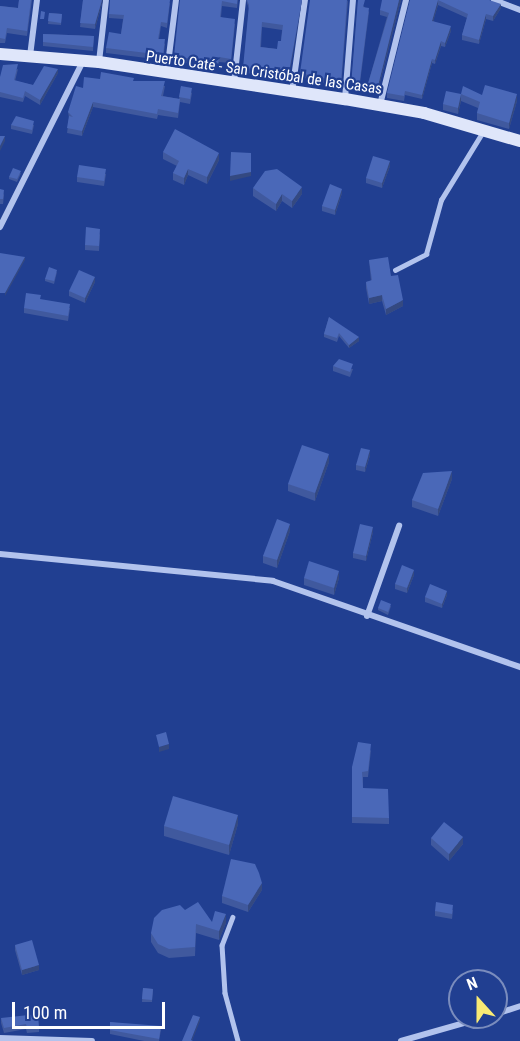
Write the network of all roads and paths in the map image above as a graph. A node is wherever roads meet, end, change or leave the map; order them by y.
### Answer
1 (37, 0) edge
2 (106, 0) edge
3 (176, 0) edge
4 (243, 0) edge
5 (305, 0) edge
6 (353, 0) edge
7 (406, 0) edge
8 (494, 0) edge
9 (520, 10) edge
10 (1, 56) edge
11 (30, 57) junction
12 (84, 61) junction
13 (99, 62) junction
14 (167, 72) junction
15 (234, 82) junction
16 (292, 92) junction
17 (345, 99) junction
18 (380, 105) junction
19 (485, 128) junction
20 (520, 141) edge
21 (0, 227) edge
22 (395, 270) dead end
23 (399, 526) dead end
24 (0, 554) edge
25 (367, 616) junction
26 (520, 666) edge
27 (233, 917) dead end
28 (448, 1027) edge
29 (0, 1038) edge
30 (92, 1041) edge
31 (238, 1041) edge
32 (400, 1041) edge

1 - 11 street
2 - 13 street
3 - 14 street
4 - 15 street
5 - 16 street
6 - 17 street
7 - 18 street
8 - 9 street
10 - 11 main road, Puerto Caté - San Cristóbal de las Casas
11 - 12 main road, Puerto Caté - San Cristóbal de las Casas
12 - 13 main road, Puerto Caté - San Cristóbal de las Casas
12 - 21 street
13 - 14 main road, Puerto Caté - San Cristóbal de las Casas
14 - 15 main road, Puerto Caté - San Cristóbal de las Casas
15 - 16 main road, Puerto Caté - San Cristóbal de las Casas
16 - 17 main road, Puerto Caté - San Cristóbal de las Casas
17 - 18 main road, Puerto Caté - San Cristóbal de las Casas
18 - 19 main road, Puerto Caté - San Cristóbal de las Casas
19 - 20 main road, Puerto Caté - San Cristóbal de las Casas
19 - 22 lane
23 - 25 street
24 - 25 street
25 - 26 street
27 - 31 lane
28 - 32 street
29 - 30 street

